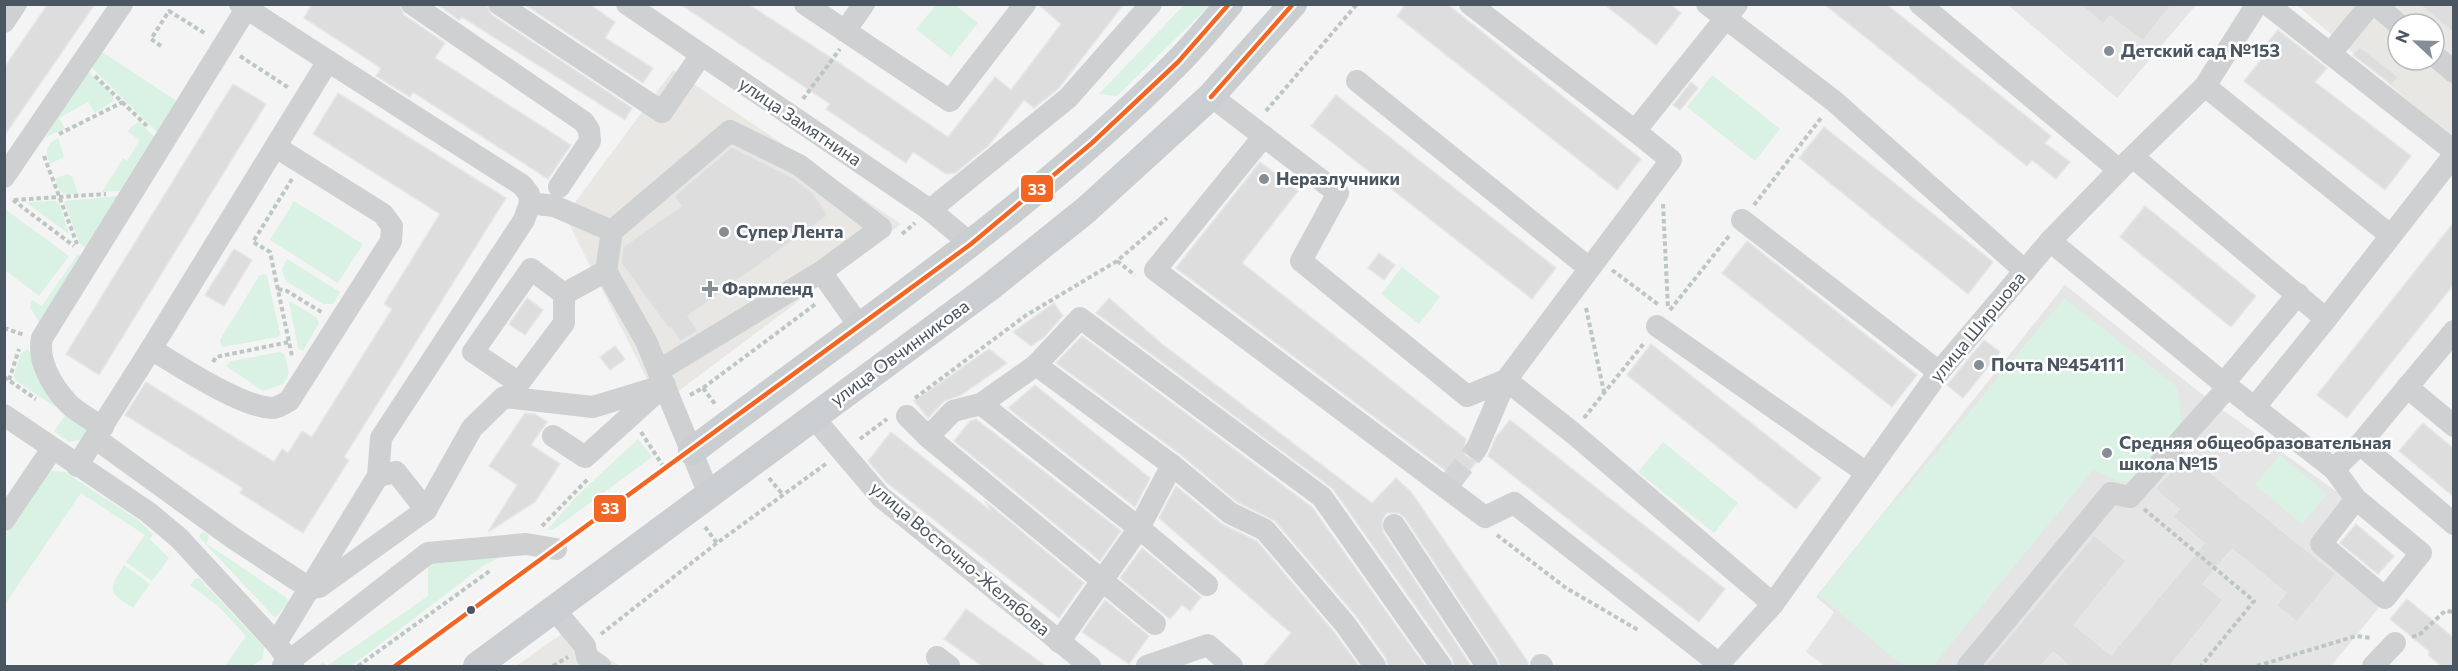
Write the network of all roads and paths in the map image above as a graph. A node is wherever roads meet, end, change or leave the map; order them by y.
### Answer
1 (16, 4) edge
2 (123, 4) edge
3 (412, 4) edge
4 (498, 4) edge
5 (627, 4) edge
6 (805, 4) edge
7 (864, 4) edge
8 (1025, 4) edge
9 (1151, 4) edge
10 (1230, 4) edge
11 (1293, 4) edge
12 (1357, 4) edge
13 (1470, 4) edge
14 (1707, 4) edge
15 (1920, 4) edge
16 (2257, 4) edge
17 (2267, 4) edge
18 (2373, 4) edge
19 (243, 7) edge
20 (1731, 12) edge
21 (2386, 14) edge
22 (4, 22) edge
23 (848, 33) junction
24 (2330, 54) junction
25 (701, 55) junction
26 (328, 62) junction
27 (82, 63) junction
28 (1357, 81) dead end
29 (2205, 86) junction
30 (1211, 96) junction
31 (1834, 101) junction
32 (123, 102) junction
33 (791, 116) junction
34 (1635, 131) junction
35 (1258, 132) junction
36 (38, 138) junction
37 (164, 142) junction
38 (276, 147) junction
39 (2454, 153) edge
40 (302, 164) junction
41 (2126, 164) junction
42 (1662, 172) junction
43 (7, 187) edge
44 (559, 187) dead end
45 (132, 193) junction
46 (60, 198) junction
47 (14, 200) junction
48 (530, 203) junction
49 (930, 210) junction
50 (1173, 213) dead end
51 (1742, 220) junction
52 (612, 231) junction
53 (2390, 235) junction
54 (895, 239) dead end
55 (2050, 241) junction
56 (971, 244) junction
57 (1589, 269) junction
58 (606, 271) junction
59 (2025, 271) junction
60 (828, 281) junction
61 (278, 289) junction
62 (564, 294) junction
63 (2298, 294) junction
64 (1663, 319) junction
65 (2326, 319) junction
66 (339, 323) junction
67 (860, 327) junction
68 (2454, 331) edge
69 (24, 334) dead end
70 (289, 342) junction
71 (152, 349) junction
72 (1036, 365) junction
73 (1939, 372) junction
74 (9, 380) dead end
75 (202, 380) junction
76 (1506, 380) junction
77 (2226, 385) junction
78 (299, 386) junction
79 (665, 386) junction
80 (2407, 387) junction
81 (1604, 393) junction
82 (981, 404) junction
83 (2254, 408) junction
84 (902, 411) junction
85 (4, 415) edge
86 (813, 417) junction
87 (2454, 426) edge
88 (641, 431) junction
89 (99, 433) junction
90 (1573, 433) junction
91 (553, 436) dead end
92 (928, 437) junction
93 (632, 439) dead end
94 (2360, 444) junction
95 (1477, 448) tunnel mouth
96 (52, 449) junction
97 (692, 451) junction
98 (843, 452) junction
99 (1172, 465) junction
100 (77, 466) junction
101 (665, 469) dead end
102 (2334, 469) junction
103 (1865, 472) junction
104 (378, 476) junction
105 (591, 477) dead end
106 (709, 494) junction
107 (2130, 497) junction
108 (2356, 499) dead end
109 (426, 510) junction
110 (4, 520) edge
111 (2454, 524) edge
112 (1394, 525) dead end
113 (1139, 528) junction
114 (526, 544) junction
115 (556, 549) dead end
116 (352, 564) junction
117 (1101, 581) junction
118 (1206, 585) dead end
119 (309, 588) junction
120 (374, 595) junction
121 (1773, 604) junction
122 (554, 609) junction
123 (2454, 612) edge
124 (1155, 624) dead end
125 (1059, 642) junction
126 (276, 643) junction
127 (2395, 643) junction
128 (585, 646) junction
129 (2380, 664) edge
130 (289, 665) edge
131 (1718, 665) edge
132 (358, 666) edge
133 (477, 666) edge
134 (553, 666) edge
135 (600, 666) edge
136 (1090, 666) edge
137 (1147, 666) edge
138 (1232, 666) edge
139 (1375, 666) edge
140 (1441, 666) edge
141 (1487, 666) edge
142 (1968, 666) edge
143 (2200, 666) edge
144 (2257, 666) edge

1 - 22 street
2 - 27 street
3 - 44 street
4 - 25 street
5 - 25 street, улица Замятнина
6 - 23 street
7 - 23 street
8 - 23 street
9 - 49 street
10 - 56 main road
11 - 30 main road, улица Овчинникова
12 - 35 path
13 - 34 street
14 - 20 street
15 - 41 street
16 - 29 street, улица Ширшова
17 - 24 street
18 - 21 street
18 - 24 street
19 - 26 street
19 - 37 street
20 - 31 street
20 - 34 street
23 - 33 path
24 - 39 street
25 - 33 street, улица Замятнина
26 - 38 street
26 - 48 street
27 - 32 path
27 - 36 street
28 - 57 street
29 - 41 street, улица Ширшова
29 - 53 street
30 - 35 street
30 - 86 main road, улица Овчинникова
31 - 51 path
31 - 59 street
32 - 36 path
32 - 37 path
33 - 49 street, улица Замятнина
34 - 42 street
35 - 76 street
35 - 131 street
36 - 43 street
36 - 46 path
37 - 45 street
38 - 40 street
38 - 71 street
39 - 53 street
40 - 61 path
40 - 66 street
41 - 55 street, улица Ширшова
41 - 63 street
42 - 57 street
42 - 64 path
43 - 47 path
45 - 46 path
45 - 89 street
46 - 47 path
46 - 47 path
48 - 52 street
48 - 104 street
49 - 54 path
49 - 56 street, улица Замятнина
50 - 84 path
51 - 64 path
51 - 73 street
52 - 58 street
52 - 60 street
53 - 65 street
55 - 59 street, улица Ширшова
55 - 77 street
56 - 67 main road
57 - 64 path
57 - 76 street
57 - 81 path
58 - 62 street
58 - 79 street
59 - 73 street, улица Ширшова
60 - 67 street
60 - 79 street
60 - 79 path
61 - 66 path
61 - 70 path
62 - 62 street
63 - 65 street
63 - 77 street
64 - 81 path
64 - 103 street
65 - 83 street
66 - 78 street
67 - 97 main road
68 - 80 street
69 - 74 path
70 - 75 path
70 - 78 path
71 - 75 street
71 - 89 street
72 - 82 street
72 - 99 street
72 - 140 street
73 - 103 street, улица Ширшова
75 - 78 street
76 - 90 street
76 - 95 street
77 - 83 street
77 - 107 street
79 - 88 path
79 - 91 street
79 - 97 street
79 - 109 street
80 - 87 street
80 - 94 street
81 - 90 path
82 - 92 street
82 - 113 street
83 - 102 street
84 - 92 street
84 - 98 path
85 - 96 street
86 - 98 street, улица Восточно-Желябова
86 - 106 main road, улица Овчинникова
88 - 93 path
88 - 101 path
89 - 100 street
89 - 119 street
90 - 121 street
92 - 117 street
94 - 102 street
94 - 111 street
96 - 100 street
96 - 110 street
97 - 106 street
98 - 125 street, улица Восточно-Желябова
98 - 128 path
99 - 113 street
99 - 139 street
100 - 126 street
102 - 108 street
103 - 121 street, улица Ширшова
104 - 109 street
104 - 119 street
105 - 114 path
106 - 122 main road, улица Овчинникова
107 - 142 street
107 - 143 path
109 - 116 street
112 - 141 street
113 - 117 street
113 - 118 street
114 - 115 street
114 - 120 street
114 - 132 path
116 - 119 street
116 - 120 street
117 - 124 street
117 - 125 street
119 - 126 street
120 - 130 street
121 - 131 street, улица Ширшова
122 - 128 street
122 - 133 main road, улица Овчинникова
123 - 127 path
125 - 136 street, улица Восточно-Желябова
126 - 130 street
127 - 129 street
127 - 144 path
128 - 134 path
128 - 135 street
137 - 138 street

